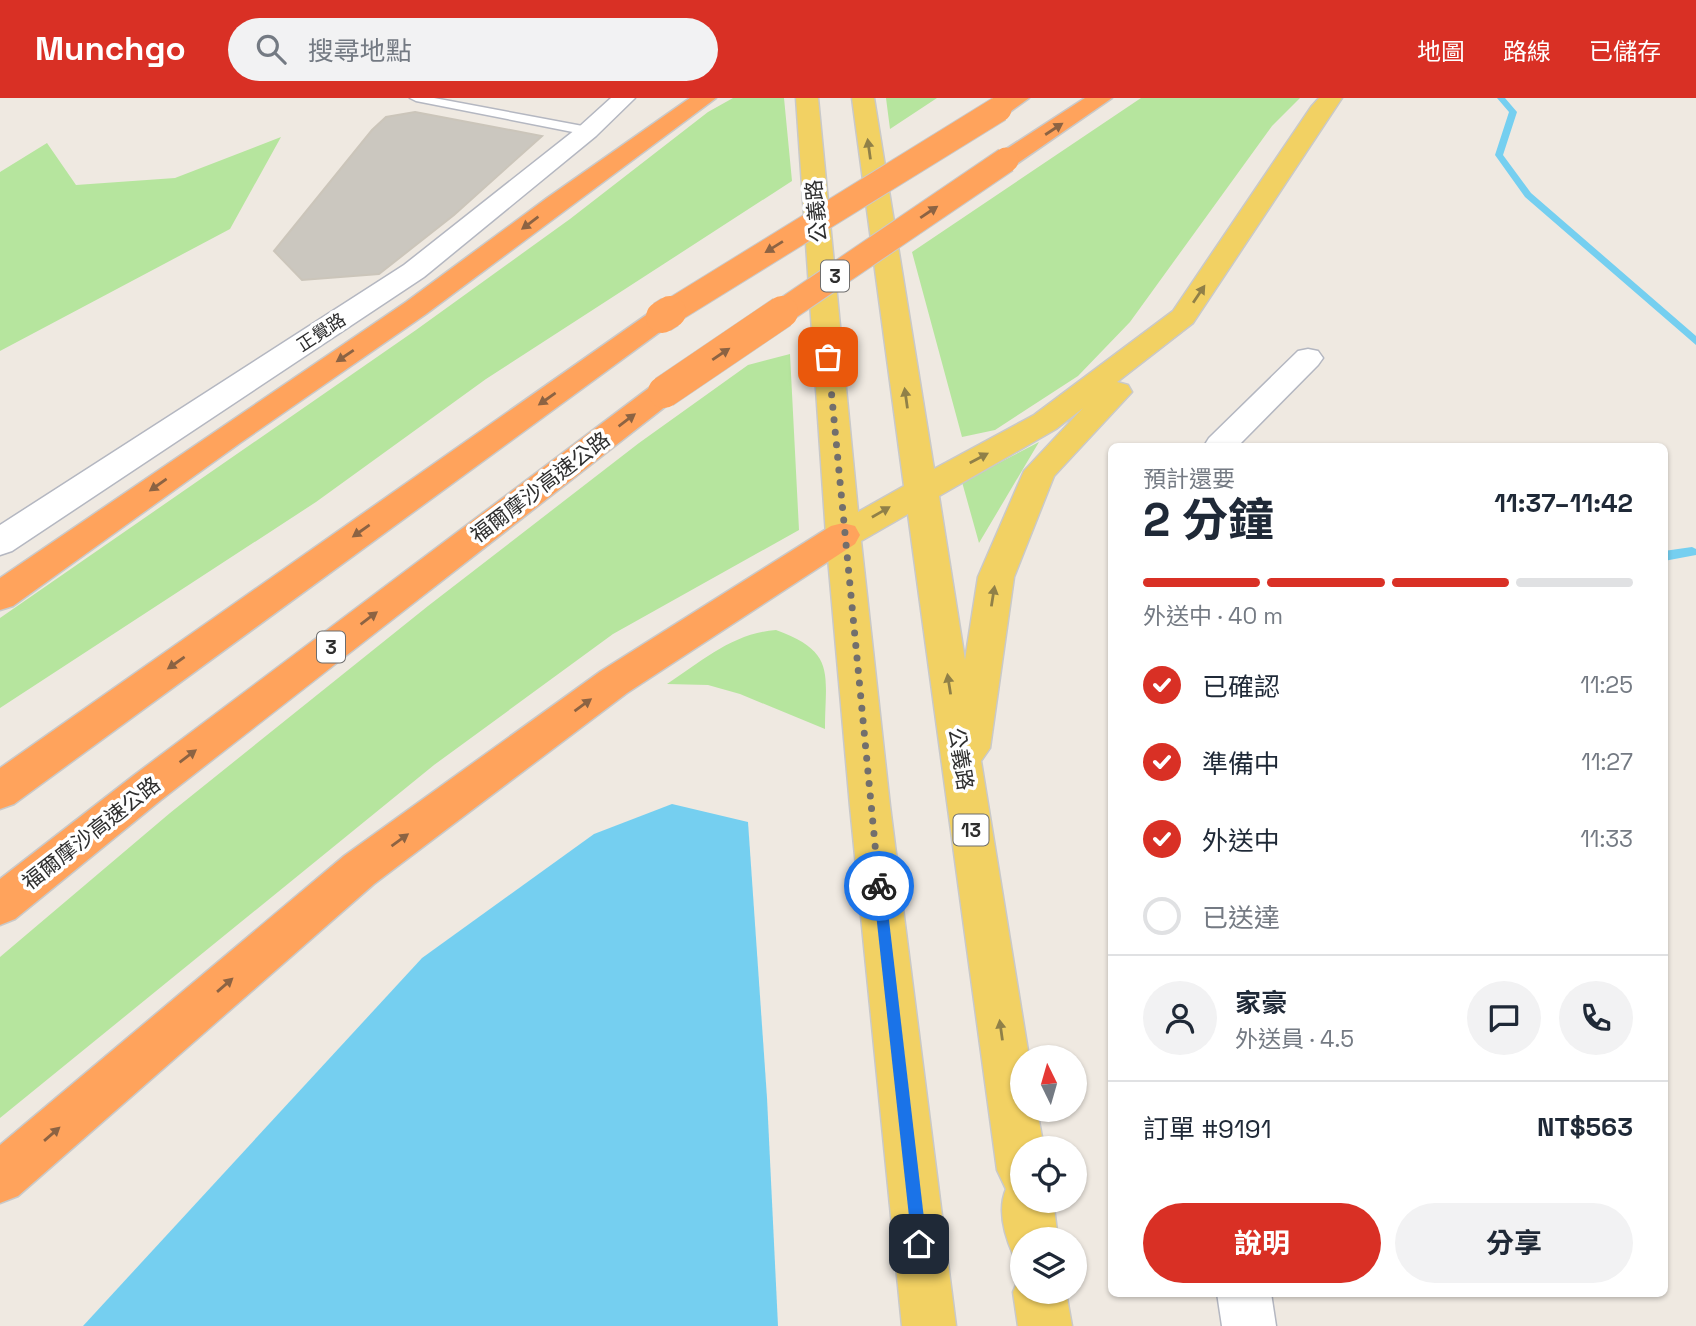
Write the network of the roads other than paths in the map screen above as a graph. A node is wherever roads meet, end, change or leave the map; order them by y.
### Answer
1 (416, 98) edge
2 (624, 98) edge
3 (674, 98) edge
4 (705, 98) edge
5 (807, 98) edge
6 (863, 98) edge
7 (1101, 98) edge
8 (1331, 98) edge
9 (1009, 103) edge
10 (588, 131) junction
11 (556, 203) junction
12 (1171, 327) junction
13 (1308, 358) dead end
14 (1223, 443) edge
15 (919, 490) junction
16 (843, 535) junction
17 (0, 542) edge
18 (0, 596) edge
19 (965, 785) junction
20 (0, 791) edge
21 (0, 905) edge
22 (1017, 1136) edge
23 (0, 1178) edge
24 (1245, 1297) edge
25 (1042, 1304) edge
26 (929, 1326) edge
27 (1045, 1326) edge
28 (1249, 1326) edge

1 - 10 lane
2 - 10 street, 正覺路
3 - 11 highway
4 - 11 highway
5 - 16 main road, 公義路
15 -> 6 main road, 公義路 / 13
21 -> 7 highway, 福爾摩沙高速公路 / 3, bridge
12 -> 8 main road
9 -> 20 highway, bridge
10 - 17 street, 正覺路
11 -> 18 highway
15 -> 12 main road
19 -> 12 main road
13 - 14 street
16 -> 15 main road
19 -> 15 main road, 公義路 / 13
23 -> 16 highway
16 - 26 main road, 公義路
22 -> 19 main road, 公義路 / 13
24 - 28 street
25 - 27 main road

